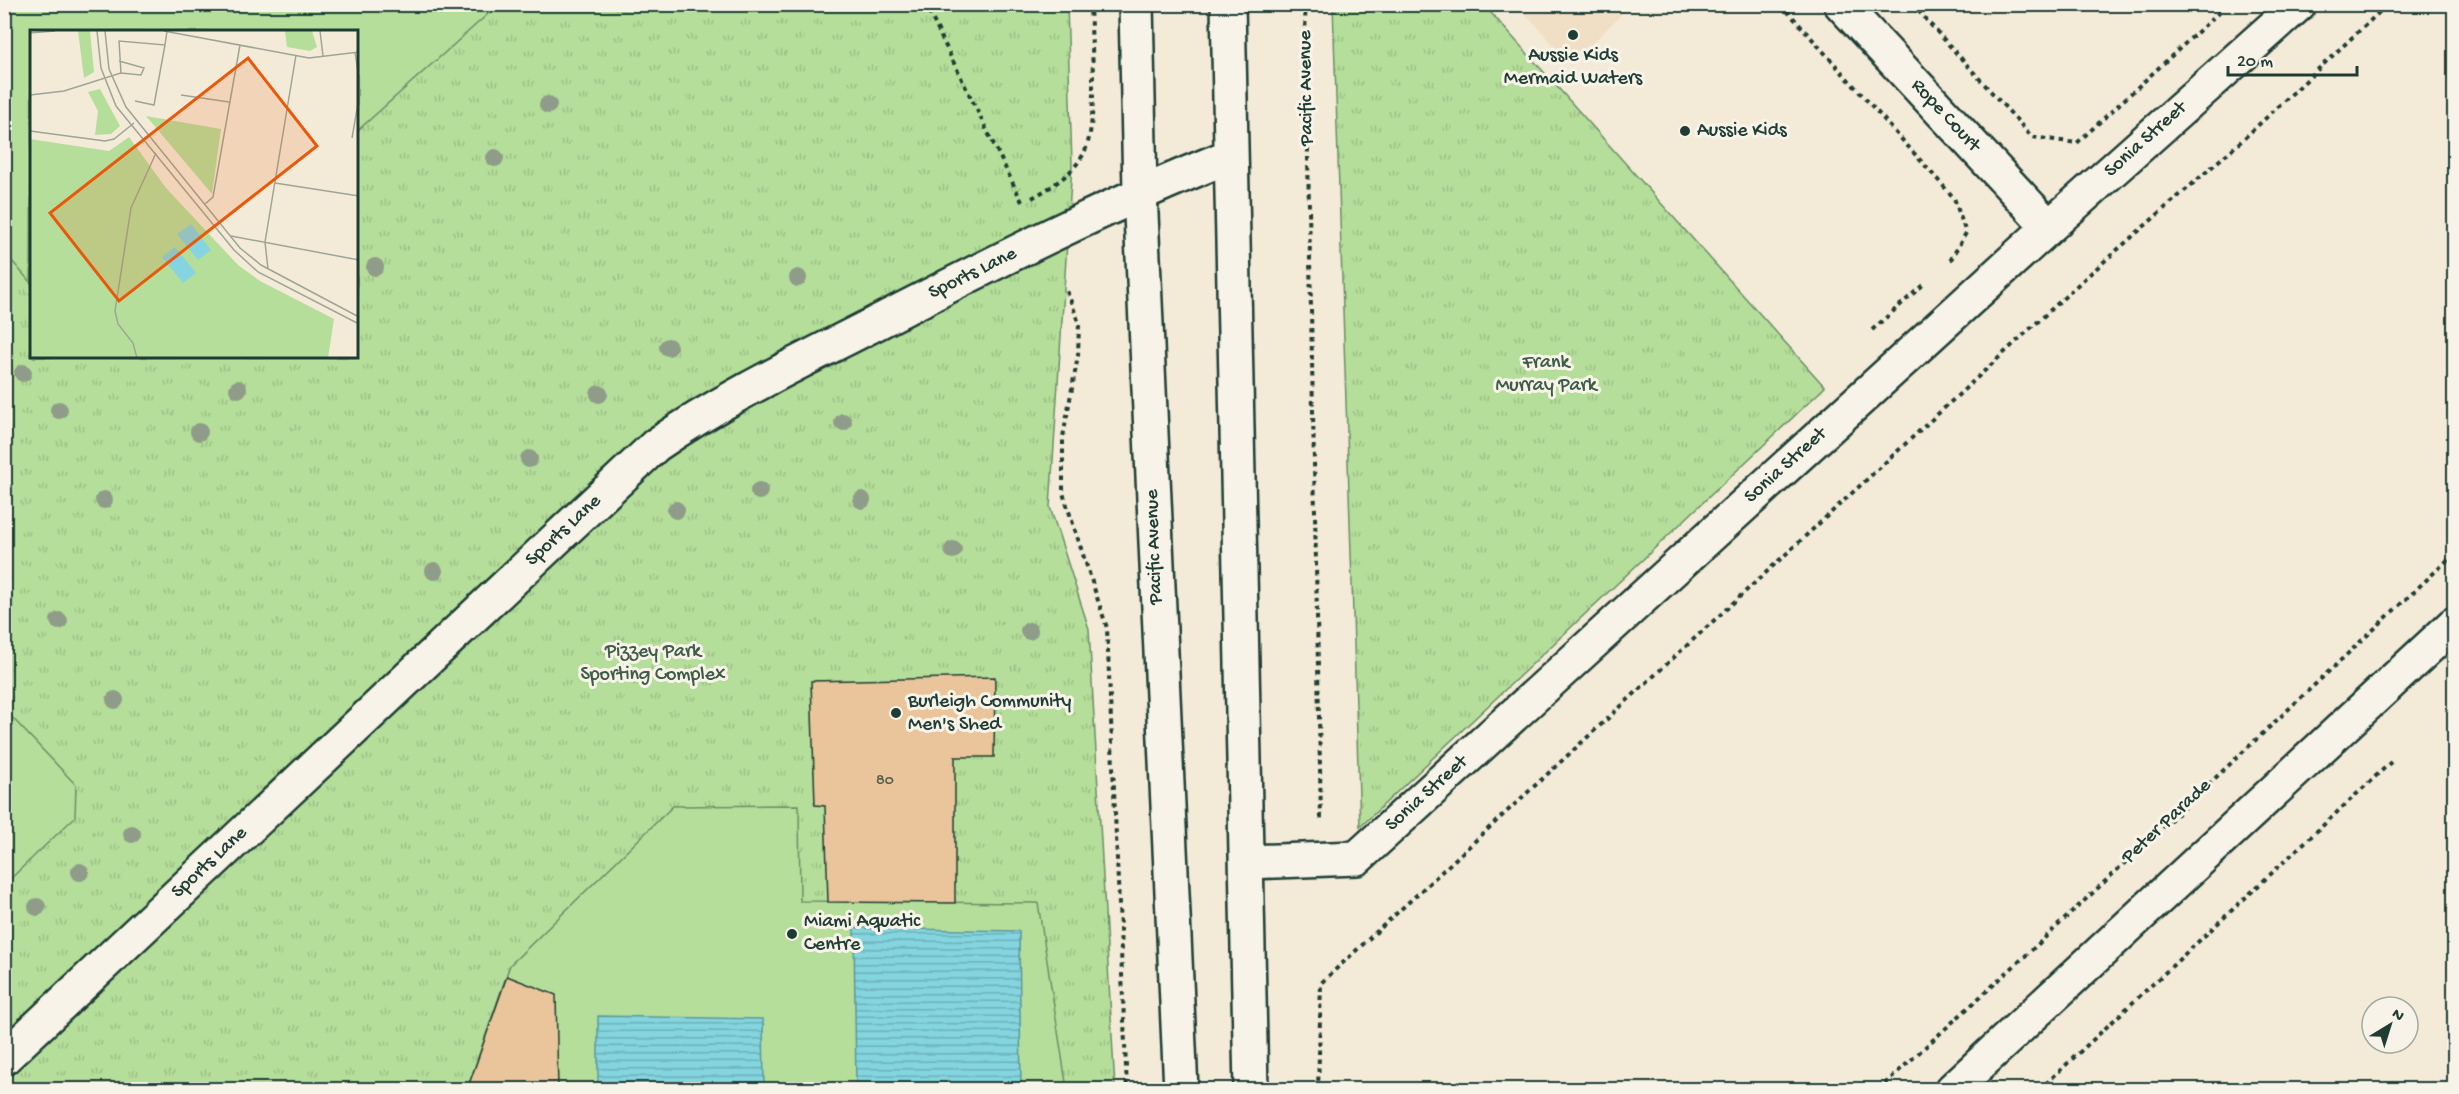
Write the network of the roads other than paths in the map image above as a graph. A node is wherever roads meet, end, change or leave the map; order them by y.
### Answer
1 (1136, 4) edge
2 (1228, 4) edge
3 (1841, 4) edge
4 (2299, 4) edge
5 (1230, 156) junction
6 (1140, 192) junction
7 (2049, 227) junction
8 (2454, 624) edge
9 (1248, 862) junction
10 (4, 1058) edge
11 (1181, 1089) edge
12 (1251, 1089) edge
13 (1952, 1089) edge

1 - 6 street, Pacific Avenue
2 - 5 street
3 - 7 street, Rope Court
4 - 7 street, Sonia Street
5 - 6 street, Sports Lane
5 - 9 street
6 - 10 street, Sports Lane
6 - 11 street, Pacific Avenue
7 - 9 street, Sonia Street
8 - 13 street
9 - 12 street

